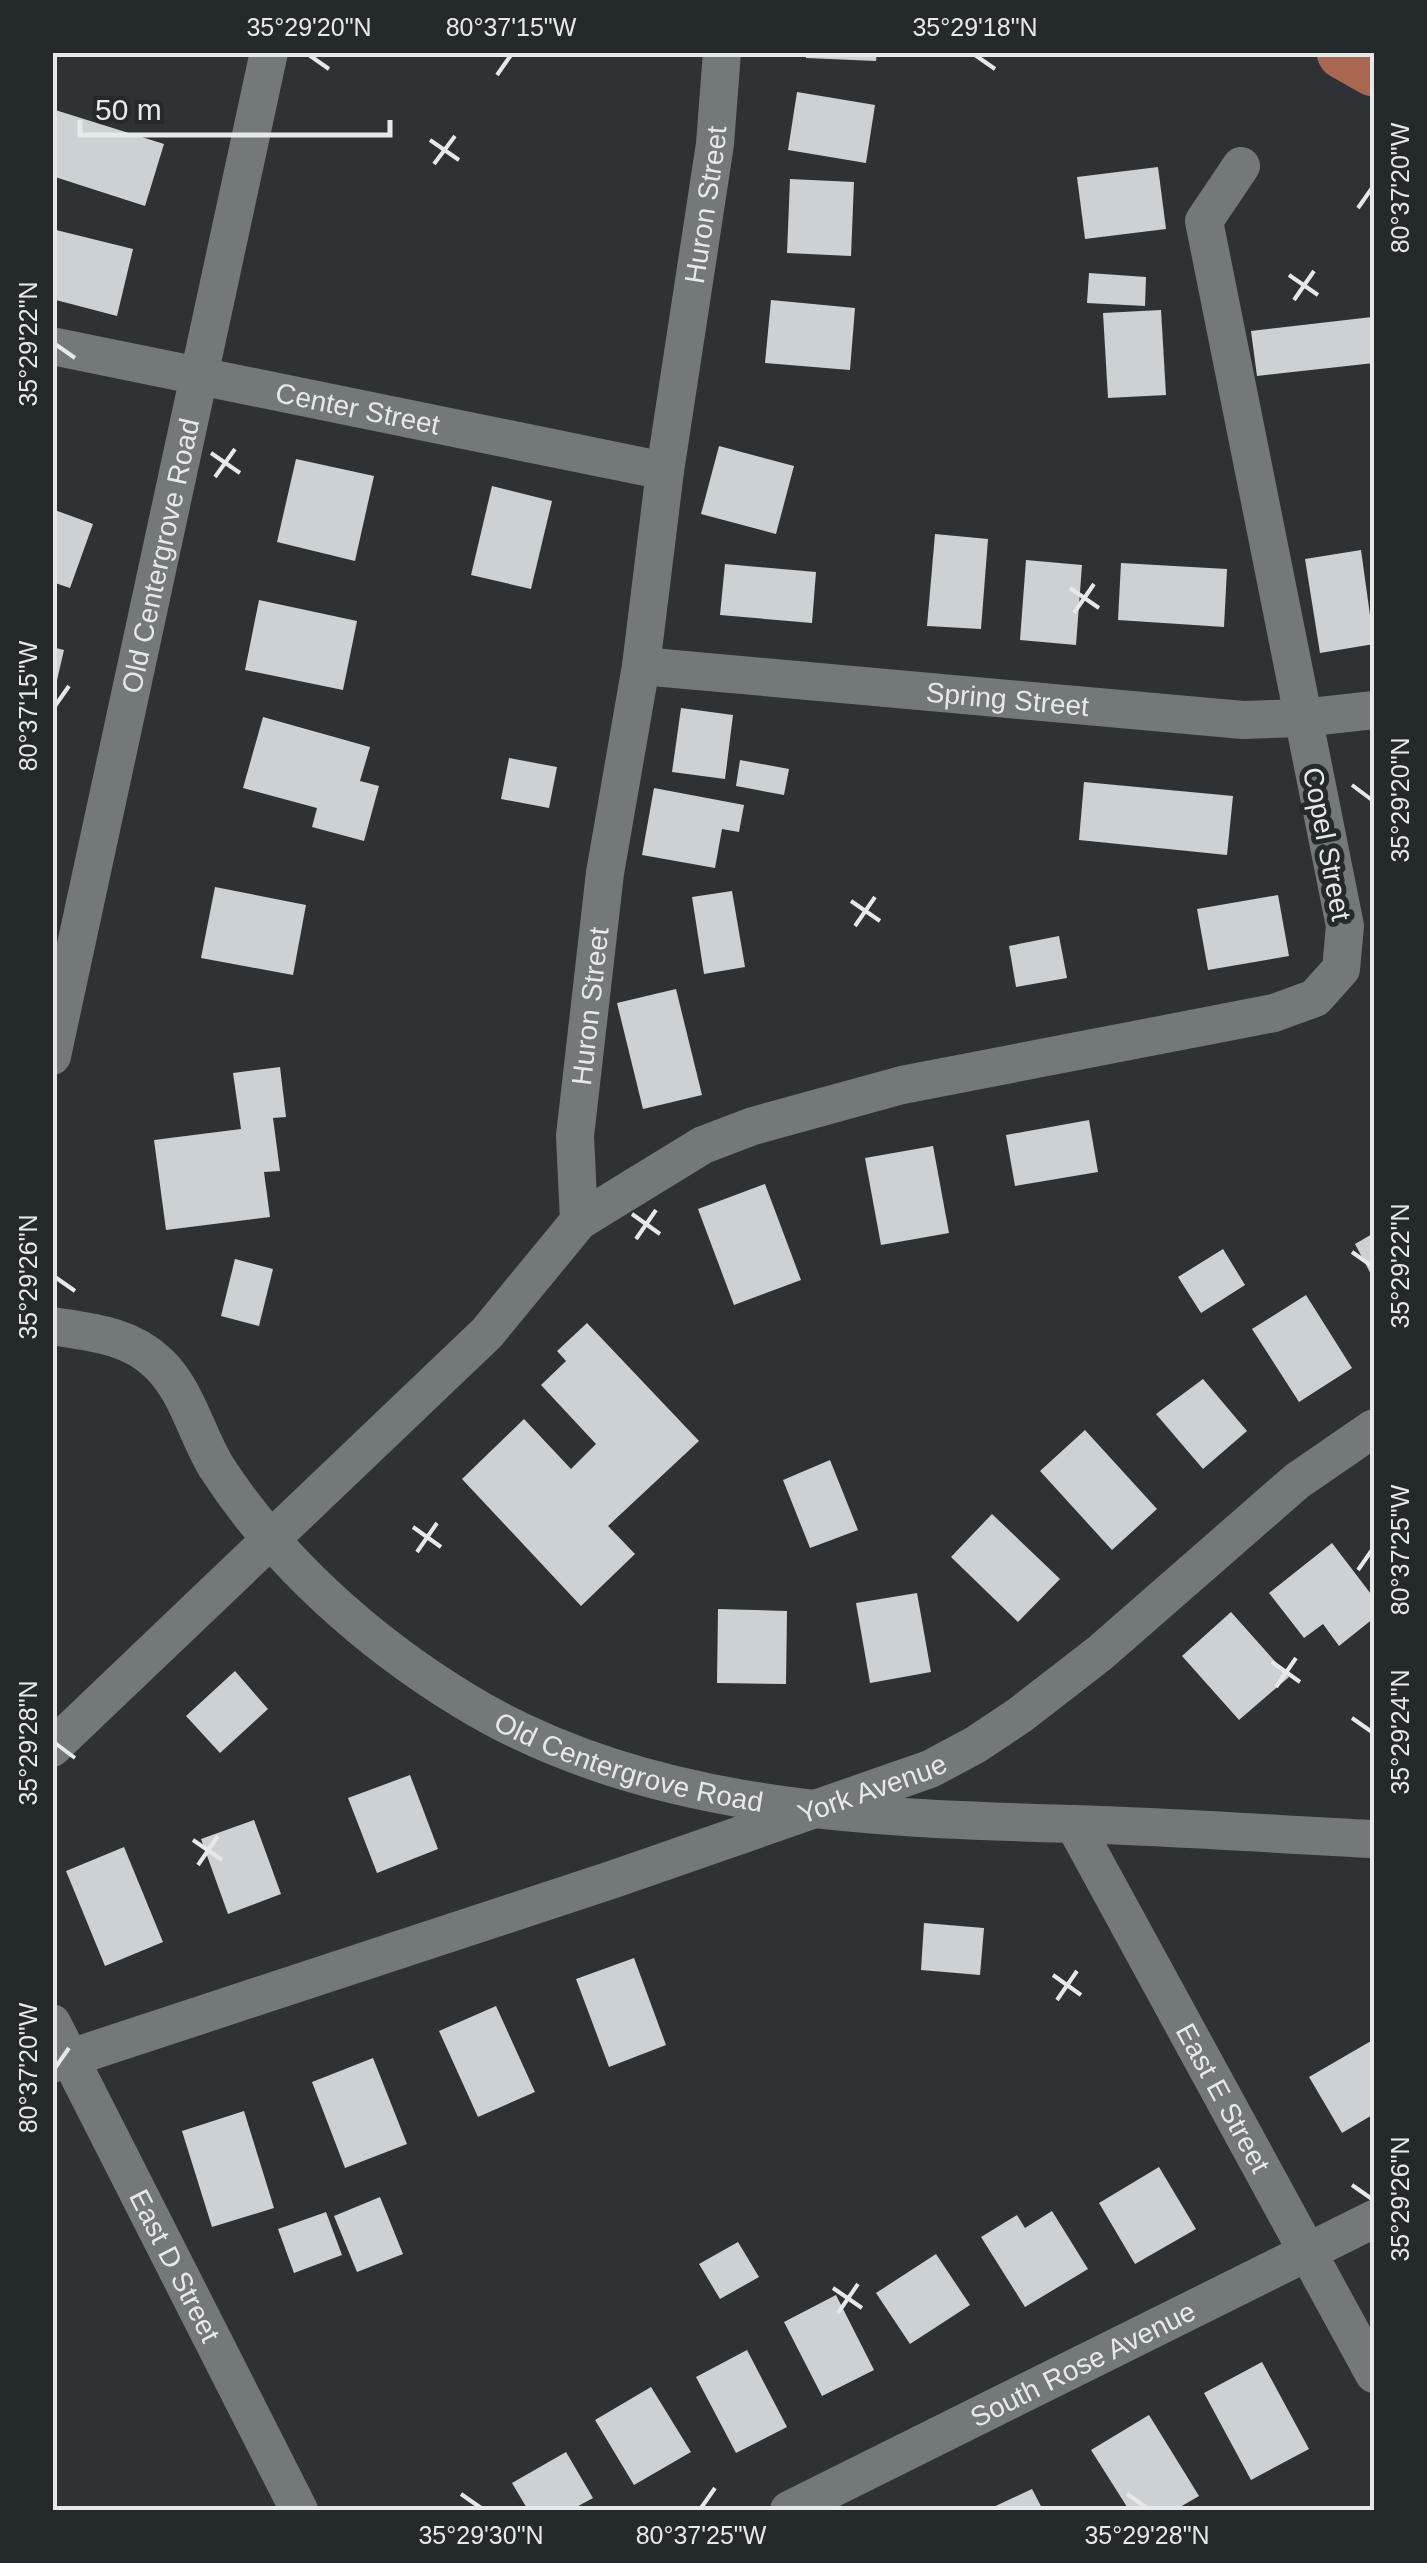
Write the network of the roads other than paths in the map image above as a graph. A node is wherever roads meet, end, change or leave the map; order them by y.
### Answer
1 (269, 52) edge
2 (722, 52) edge
3 (1344, 52) edge
4 (1374, 69) edge
5 (1241, 166) dead end
6 (52, 346) edge
7 (198, 378) junction
8 (665, 471) junction
9 (640, 666) junction
10 (1374, 710) edge
11 (1302, 718) junction
12 (52, 1056) edge
13 (578, 1220) junction
14 (52, 1326) edge
15 (1374, 1428) edge
16 (272, 1539) junction
17 (52, 1748) edge
18 (810, 1811) junction
19 (1074, 1824) junction
20 (1374, 1839) edge
21 (52, 2023) edge
22 (61, 2060) edge
23 (1374, 2219) edge
24 (1308, 2254) junction
25 (1374, 2374) edge
26 (299, 2510) edge
27 (789, 2510) edge

1 - 7 street, Old Centergrove Road
2 - 8 street, Huron Street
3 - 4 main road
5 - 11 street, Copel Street
6 - 7 street, Center Street
7 - 8 street, Center Street
7 - 12 street, Old Centergrove Road
8 - 9 street, Huron Street
9 - 11 street, Spring Street
9 - 13 street, Huron Street
10 - 11 street, Spring Street
11 - 13 street, Copel Street
13 - 16 street
14 - 16 street, Old Centergrove Road
15 - 18 street, York Avenue
16 - 17 street
16 - 18 street, Old Centergrove Road
18 - 19 street, Old Centergrove Road
18 - 22 street, York Avenue
19 - 20 street, Old Centergrove Road
19 - 24 street, East E Street
21 - 22 street, East D Street
22 - 26 street, East D Street
23 - 24 street, South Rose Avenue
24 - 25 street, East E Street
24 - 27 street, South Rose Avenue

